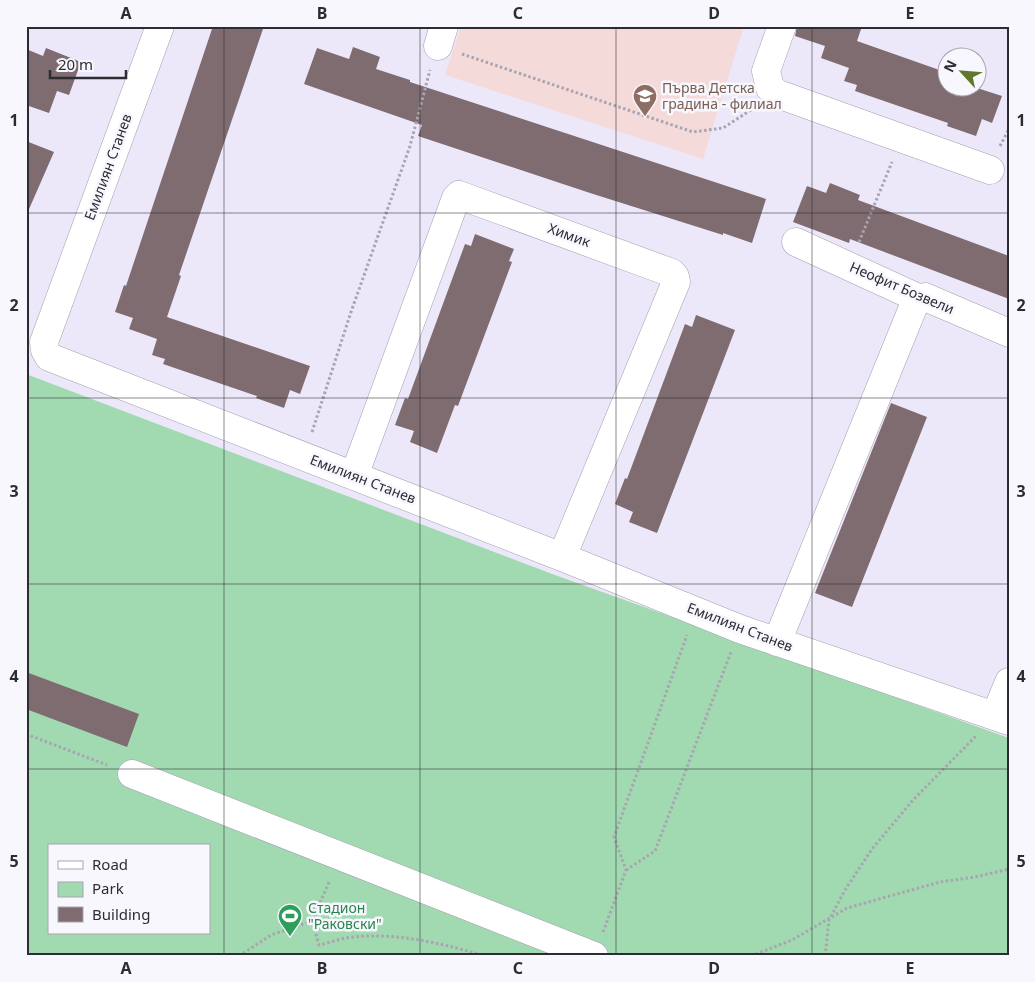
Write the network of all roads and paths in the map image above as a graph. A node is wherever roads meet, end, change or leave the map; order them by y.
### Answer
1 (160, 26) edge
2 (782, 26) edge
3 (441, 36) edge
4 (770, 88) junction
5 (901, 138) junction
6 (990, 170) dead end
7 (796, 242) dead end
8 (849, 266) junction
9 (918, 298) junction
10 (1009, 333) edge
11 (304, 456) junction
12 (354, 476) junction
13 (562, 557) junction
14 (696, 611) junction
15 (740, 629) junction
16 (777, 642) junction
17 (1009, 682) edge
18 (1002, 719) edge
19 (26, 734) edge
20 (132, 774) joint
21 (340, 857) junction
22 (1009, 869) edge
23 (626, 870) junction
24 (828, 920) junction
25 (312, 921) junction
26 (239, 956) edge
27 (485, 956) edge
28 (594, 956) edge
29 (751, 956) edge
30 (826, 956) edge

1 - 11 street, Емилиян Станев
2 - 4 street
3 - 4 path
3 - 11 path
4 - 5 street
5 - 6 street
5 - 8 path
7 - 8 street, Неофит Бозвели
8 - 9 street, Неофит Бозвели
9 - 10 street, Неофит Бозвели
9 - 16 street
11 - 12 street, Емилиян Станев
12 - 13 street, Емилиян Станев
12 - 13 street, Химик
13 - 14 street, Емилиян Станев
14 - 15 street, Емилиян Станев
14 - 23 path
15 - 16 street, Емилиян Станев
15 - 23 path
16 - 18 street, Емилиян Станев
17 - 18 street
18 - 24 path
19 - 20 path
20 - 21 street
21 - 25 path
21 - 28 street
22 - 24 path
23 - 28 path
24 - 29 path
24 - 30 path
25 - 26 path
25 - 27 path

